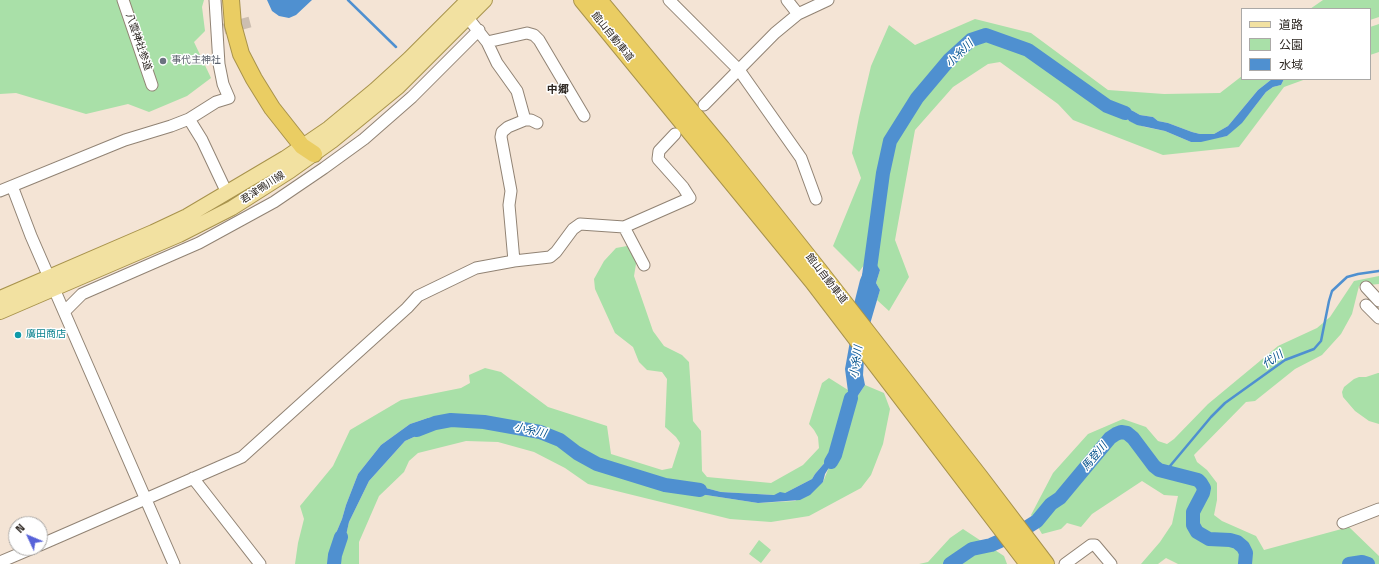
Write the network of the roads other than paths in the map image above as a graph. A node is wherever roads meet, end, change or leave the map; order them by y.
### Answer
1 (123, 0) edge
2 (216, 0) edge
3 (231, 0) edge
4 (240, 0) edge
5 (468, 0) edge
6 (485, 0) edge
7 (575, 0) edge
8 (582, 0) edge
9 (599, 0) edge
10 (669, 0) edge
11 (787, 0) edge
12 (828, 0) edge
13 (798, 14) junction
14 (468, 18) junction
15 (479, 30) junction
16 (487, 42) junction
17 (625, 52) junction
18 (739, 70) junction
19 (152, 85) dead end
20 (704, 105) dead end
21 (584, 116) dead end
22 (189, 119) junction
23 (525, 120) junction
24 (537, 123) dead end
25 (675, 134) dead end
26 (309, 147) junction
27 (12, 186) junction
28 (0, 191) edge
29 (227, 193) junction
30 (816, 199) dead end
31 (624, 227) junction
32 (514, 261) junction
33 (644, 265) dead end
34 (817, 278) junction
35 (51, 282) junction
36 (1366, 287) dead end
37 (0, 298) edge
38 (1379, 301) edge
39 (1366, 305) dead end
40 (0, 312) edge
41 (64, 312) junction
42 (1379, 318) edge
43 (193, 478) junction
44 (975, 482) junction
45 (146, 499) junction
46 (1379, 509) edge
47 (1343, 523) dead end
48 (48, 542) edge
49 (14, 556) edge
50 (0, 562) edge
51 (174, 564) edge
52 (260, 564) edge
53 (1028, 564) edge
54 (1046, 564) edge
55 (1065, 564) edge
56 (1110, 564) edge

1 - 19 street, 八雲神社参道
2 - 22 street
3 - 26 highway
4 - 26 highway
5 - 26 main road, 君津鴨川線
6 - 14 main road, 君津鴨川線
7 - 17 highway
8 - 17 highway, 館山自動車道
9 - 34 highway, 館山自動車道
10 - 18 street
11 - 13 street
12 - 13 street
13 - 18 street
14 - 15 street
14 - 26 main road, 君津鴨川線
15 - 16 street
15 - 41 street
16 - 21 street
16 - 23 street
17 - 34 highway, 館山自動車道
18 - 20 street
18 - 30 street
22 - 27 street
22 - 29 street
23 - 24 street
23 - 32 street
25 - 31 street
26 - 29 main road, 君津鴨川線
26 - 35 main road, 君津鴨川線
27 - 28 street
27 - 35 street
29 - 35 main road, 君津鴨川線
31 - 32 street
31 - 33 street
32 - 43 street
34 - 44 highway, 館山自動車道
35 - 37 main road, 君津鴨川線
35 - 40 main road, 君津鴨川線
35 - 41 street
36 - 38 street
39 - 42 street
41 - 45 street
43 - 45 street
43 - 52 street
44 - 53 highway, 館山自動車道
44 - 54 highway, 館山自動車道
45 - 48 street
45 - 51 street
46 - 47 street
49 - 50 street
55 - 56 street

